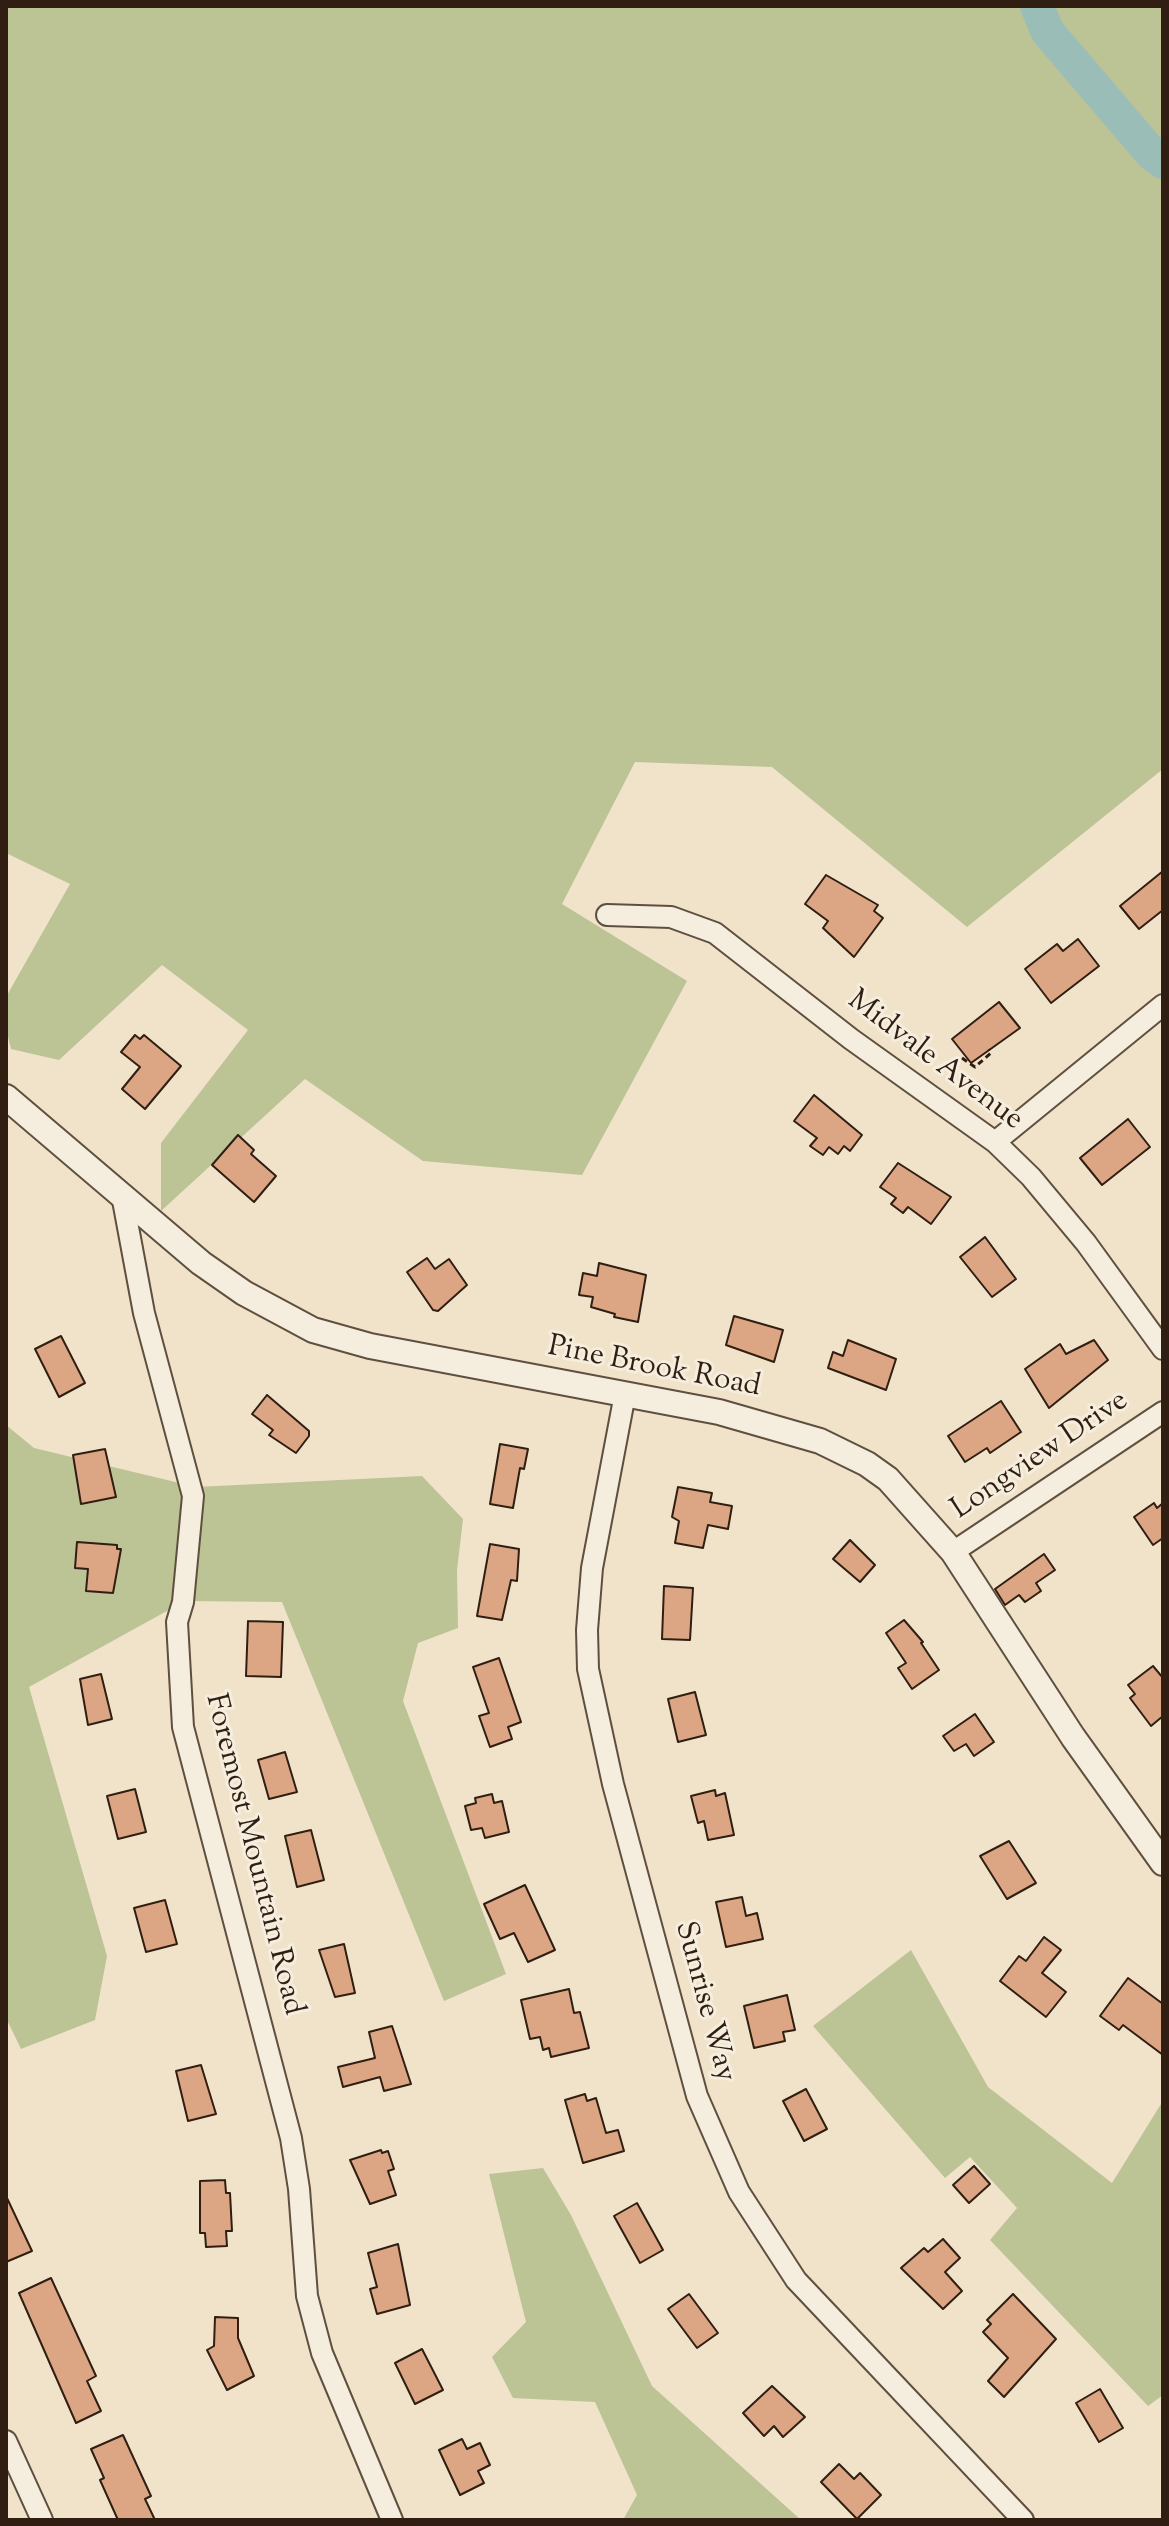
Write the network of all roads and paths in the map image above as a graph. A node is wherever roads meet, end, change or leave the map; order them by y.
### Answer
1 (607, 915) dead end
2 (1163, 1005) edge
3 (989, 1049) dead end
4 (962, 1058) dead end
5 (6, 1097) edge
6 (995, 1142) junction
7 (122, 1195) junction
8 (1163, 1349) edge
9 (625, 1394) junction
10 (1163, 1412) edge
11 (953, 1552) junction
12 (1163, 1863) edge
13 (6, 2441) edge
14 (42, 2520) edge
15 (392, 2520) edge
16 (1023, 2520) edge

1 - 6 street, Midvale Avenue
2 - 6 street
3 - 4 path
5 - 7 street, Pine Brook Road
6 - 8 street, Midvale Avenue
7 - 9 street, Pine Brook Road
7 - 15 street, Foremost Mountain Road
9 - 11 street, Pine Brook Road
9 - 16 street, Sunrise Way
10 - 11 street, Longview Drive
11 - 12 street, Pine Brook Road
13 - 14 street

